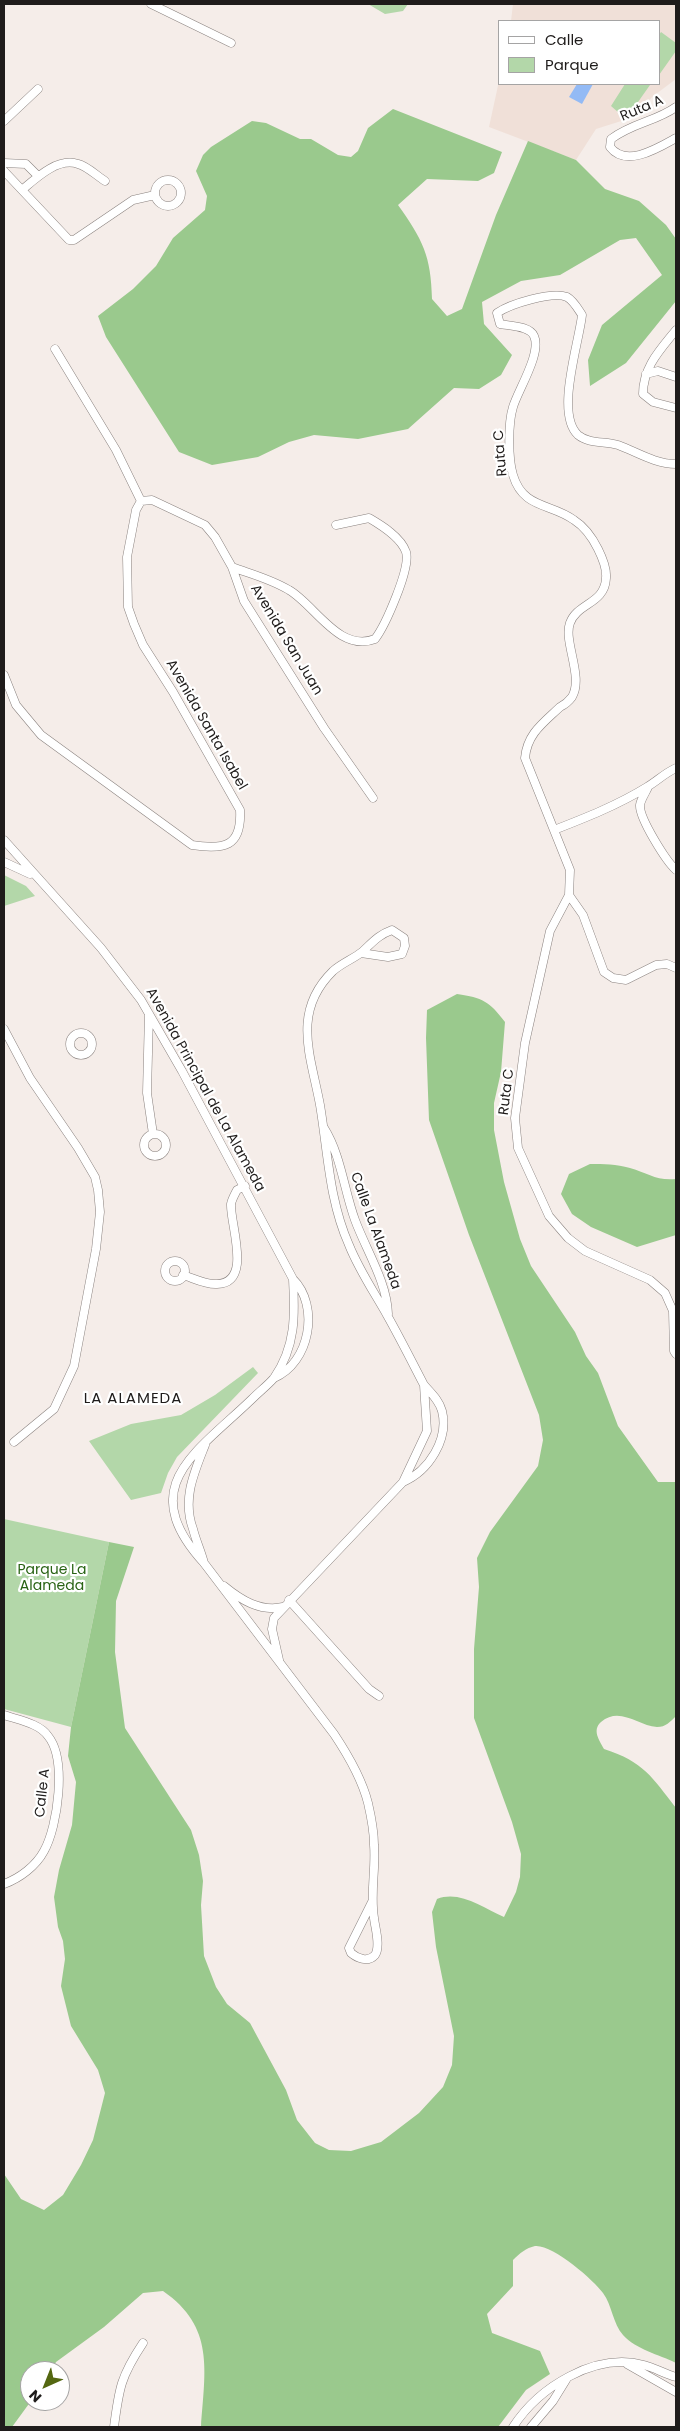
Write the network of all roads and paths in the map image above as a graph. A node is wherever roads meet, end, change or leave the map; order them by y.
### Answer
1 (151, 4) edge
2 (231, 43) dead end
3 (38, 89) dead end
4 (676, 107) edge
5 (4, 121) edge
6 (676, 138) edge
7 (4, 163) edge
8 (4, 171) edge
9 (38, 176) junction
10 (4, 180) edge
11 (105, 181) dead end
12 (15, 182) junction
13 (22, 190) junction
14 (156, 195) dead end
15 (676, 330) edge
16 (55, 349) dead end
17 (646, 374) junction
18 (676, 377) edge
19 (676, 408) edge
20 (676, 464) edge
21 (141, 501) junction
22 (336, 525) dead end
23 (232, 567) junction
24 (4, 675) edge
25 (676, 768) edge
26 (648, 786) junction
27 (373, 798) dead end
28 (554, 830) junction
29 (4, 840) edge
30 (4, 862) edge
31 (676, 870) edge
32 (38, 879) junction
33 (569, 895) junction
34 (361, 953) junction
35 (676, 968) edge
36 (149, 1014) junction
37 (4, 1029) edge
38 (323, 1127) junction
39 (153, 1134) dead end
40 (245, 1186) junction
41 (355, 1220) junction
42 (342, 1224) junction
43 (183, 1275) dead end
44 (293, 1279) junction
45 (388, 1316) junction
46 (295, 1324) junction
47 (306, 1331) junction
48 (676, 1354) edge
49 (274, 1378) junction
50 (424, 1385) junction
51 (427, 1431) junction
52 (441, 1435) junction
53 (14, 1442) dead end
54 (205, 1445) junction
55 (404, 1482) junction
56 (188, 1499) junction
57 (172, 1500) junction
58 (204, 1564) junction
59 (214, 1578) junction
60 (289, 1600) junction
61 (283, 1607) junction
62 (280, 1664) junction
63 (379, 1696) dead end
64 (4, 1715) edge
65 (4, 1884) edge
66 (372, 1902) junction
67 (142, 2343) dead end
68 (626, 2364) junction
69 (676, 2377) edge
70 (566, 2380) junction
71 (676, 2392) edge
72 (527, 2410) junction
73 (538, 2419) junction
74 (114, 2427) edge
75 (513, 2427) edge
76 (531, 2427) edge

1 - 2 street
3 - 5 street
4 - 6 street, Ruta A
7 - 9 street
8 - 12 street
9 - 11 street
9 - 13 street
10 - 12 street
12 - 13 street
13 - 14 street
15 - 17 street
16 - 21 street
17 - 18 street
17 - 19 street
20 - 28 street, Ruta C
21 - 23 street, Avenida San Juan
21 - 24 street, Avenida Santa Isabel
22 - 23 street
23 - 27 street, Avenida San Juan
25 - 26 street
26 - 28 street
26 - 31 street
28 - 33 street, Ruta C
29 - 32 street, Avenida Principal de La Alameda
30 - 32 street, Avenida Principal de La Alameda
32 - 36 street, Avenida Principal de La Alameda
33 - 35 street
33 - 48 street, Ruta C
34 - 34 street, Calle La Alameda
34 - 38 street, Calle La Alameda
36 - 39 street
36 - 40 street, Avenida Principal de La Alameda
37 - 53 street
38 - 41 street, Calle La Alameda
38 - 42 street, Calle La Alameda
40 - 43 street
40 - 44 street, Avenida Principal de La Alameda
41 - 42 street
41 - 45 street, Calle La Alameda
42 - 45 street, Calle La Alameda
44 - 46 street, Avenida Principal de La Alameda
44 - 47 street, Avenida Principal de La Alameda
45 - 50 street, Calle La Alameda
46 - 47 street
46 - 49 street, Avenida Principal de La Alameda
47 - 49 street, Avenida Principal de La Alameda
49 - 54 street, Avenida Principal de La Alameda
50 - 51 street, Calle La Alameda
50 - 52 street, Calle La Alameda
51 - 52 street
51 - 55 street, Calle La Alameda
52 - 55 street, Calle La Alameda
54 - 56 street, Avenida Principal de La Alameda
54 - 57 street, Avenida Principal de La Alameda
55 - 60 street, Calle La Alameda
56 - 57 street
56 - 58 street, Avenida Principal de La Alameda
57 - 58 street, Avenida Principal de La Alameda
58 - 59 street, Avenida Principal de La Alameda
59 - 61 street
59 - 62 street, Avenida Principal de La Alameda
60 - 61 street
60 - 63 street
61 - 62 street
62 - 66 street, Avenida Principal de La Alameda
64 - 65 street, Calle A
66 - 66 street, Avenida Principal de La Alameda
67 - 74 street
68 - 69 street
68 - 70 street
68 - 71 street
70 - 72 street
70 - 73 street
72 - 73 street
72 - 75 street
73 - 76 street

